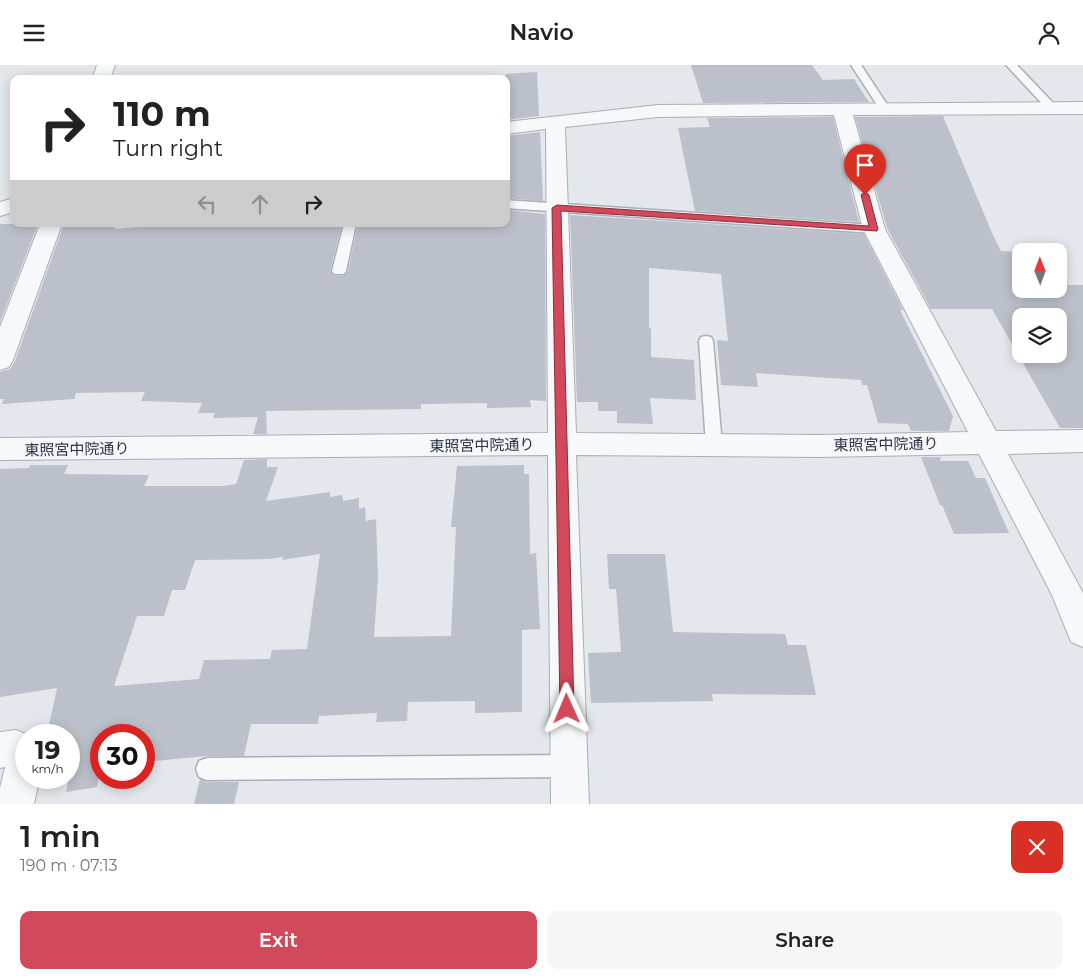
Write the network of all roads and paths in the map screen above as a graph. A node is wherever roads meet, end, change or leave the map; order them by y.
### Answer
1 (856, 65) edge
2 (1012, 65) edge
3 (1052, 108) junction
4 (1083, 108) edge
5 (885, 109) junction
6 (842, 110) junction
7 (555, 122) junction
8 (510, 128) edge
9 (510, 204) edge
10 (557, 208) junction
11 (50, 227) edge
12 (349, 227) edge
13 (874, 229) junction
14 (339, 271) dead end
15 (706, 341) dead end
16 (0, 360) edge
17 (1083, 441) edge
18 (988, 442) junction
19 (560, 444) junction
20 (714, 445) junction
21 (0, 449) edge
22 (1083, 631) edge
23 (15, 748) edge
24 (0, 750) edge
25 (569, 766) junction
26 (207, 769) dead end
27 (18, 789) edge
28 (15, 804) edge
29 (570, 804) edge

1 - 5 lane
2 - 3 lane
3 - 4 street
3 - 5 street
5 - 6 street
6 - 7 street
6 - 13 street
7 - 8 street
7 - 10 street
9 - 10 lane
10 - 13 lane
10 - 19 street
11 - 16 street
12 - 14 lane
13 - 18 street
15 - 20 lane
17 - 18 street, 東照宮中院通り
18 - 20 street, 東照宮中院通り
18 - 22 street
19 - 20 street, 東照宮中院通り
19 - 21 street, 東照宮中院通り
19 - 25 street
23 - 24 street
25 - 26 lane
25 - 29 street
27 - 28 street

